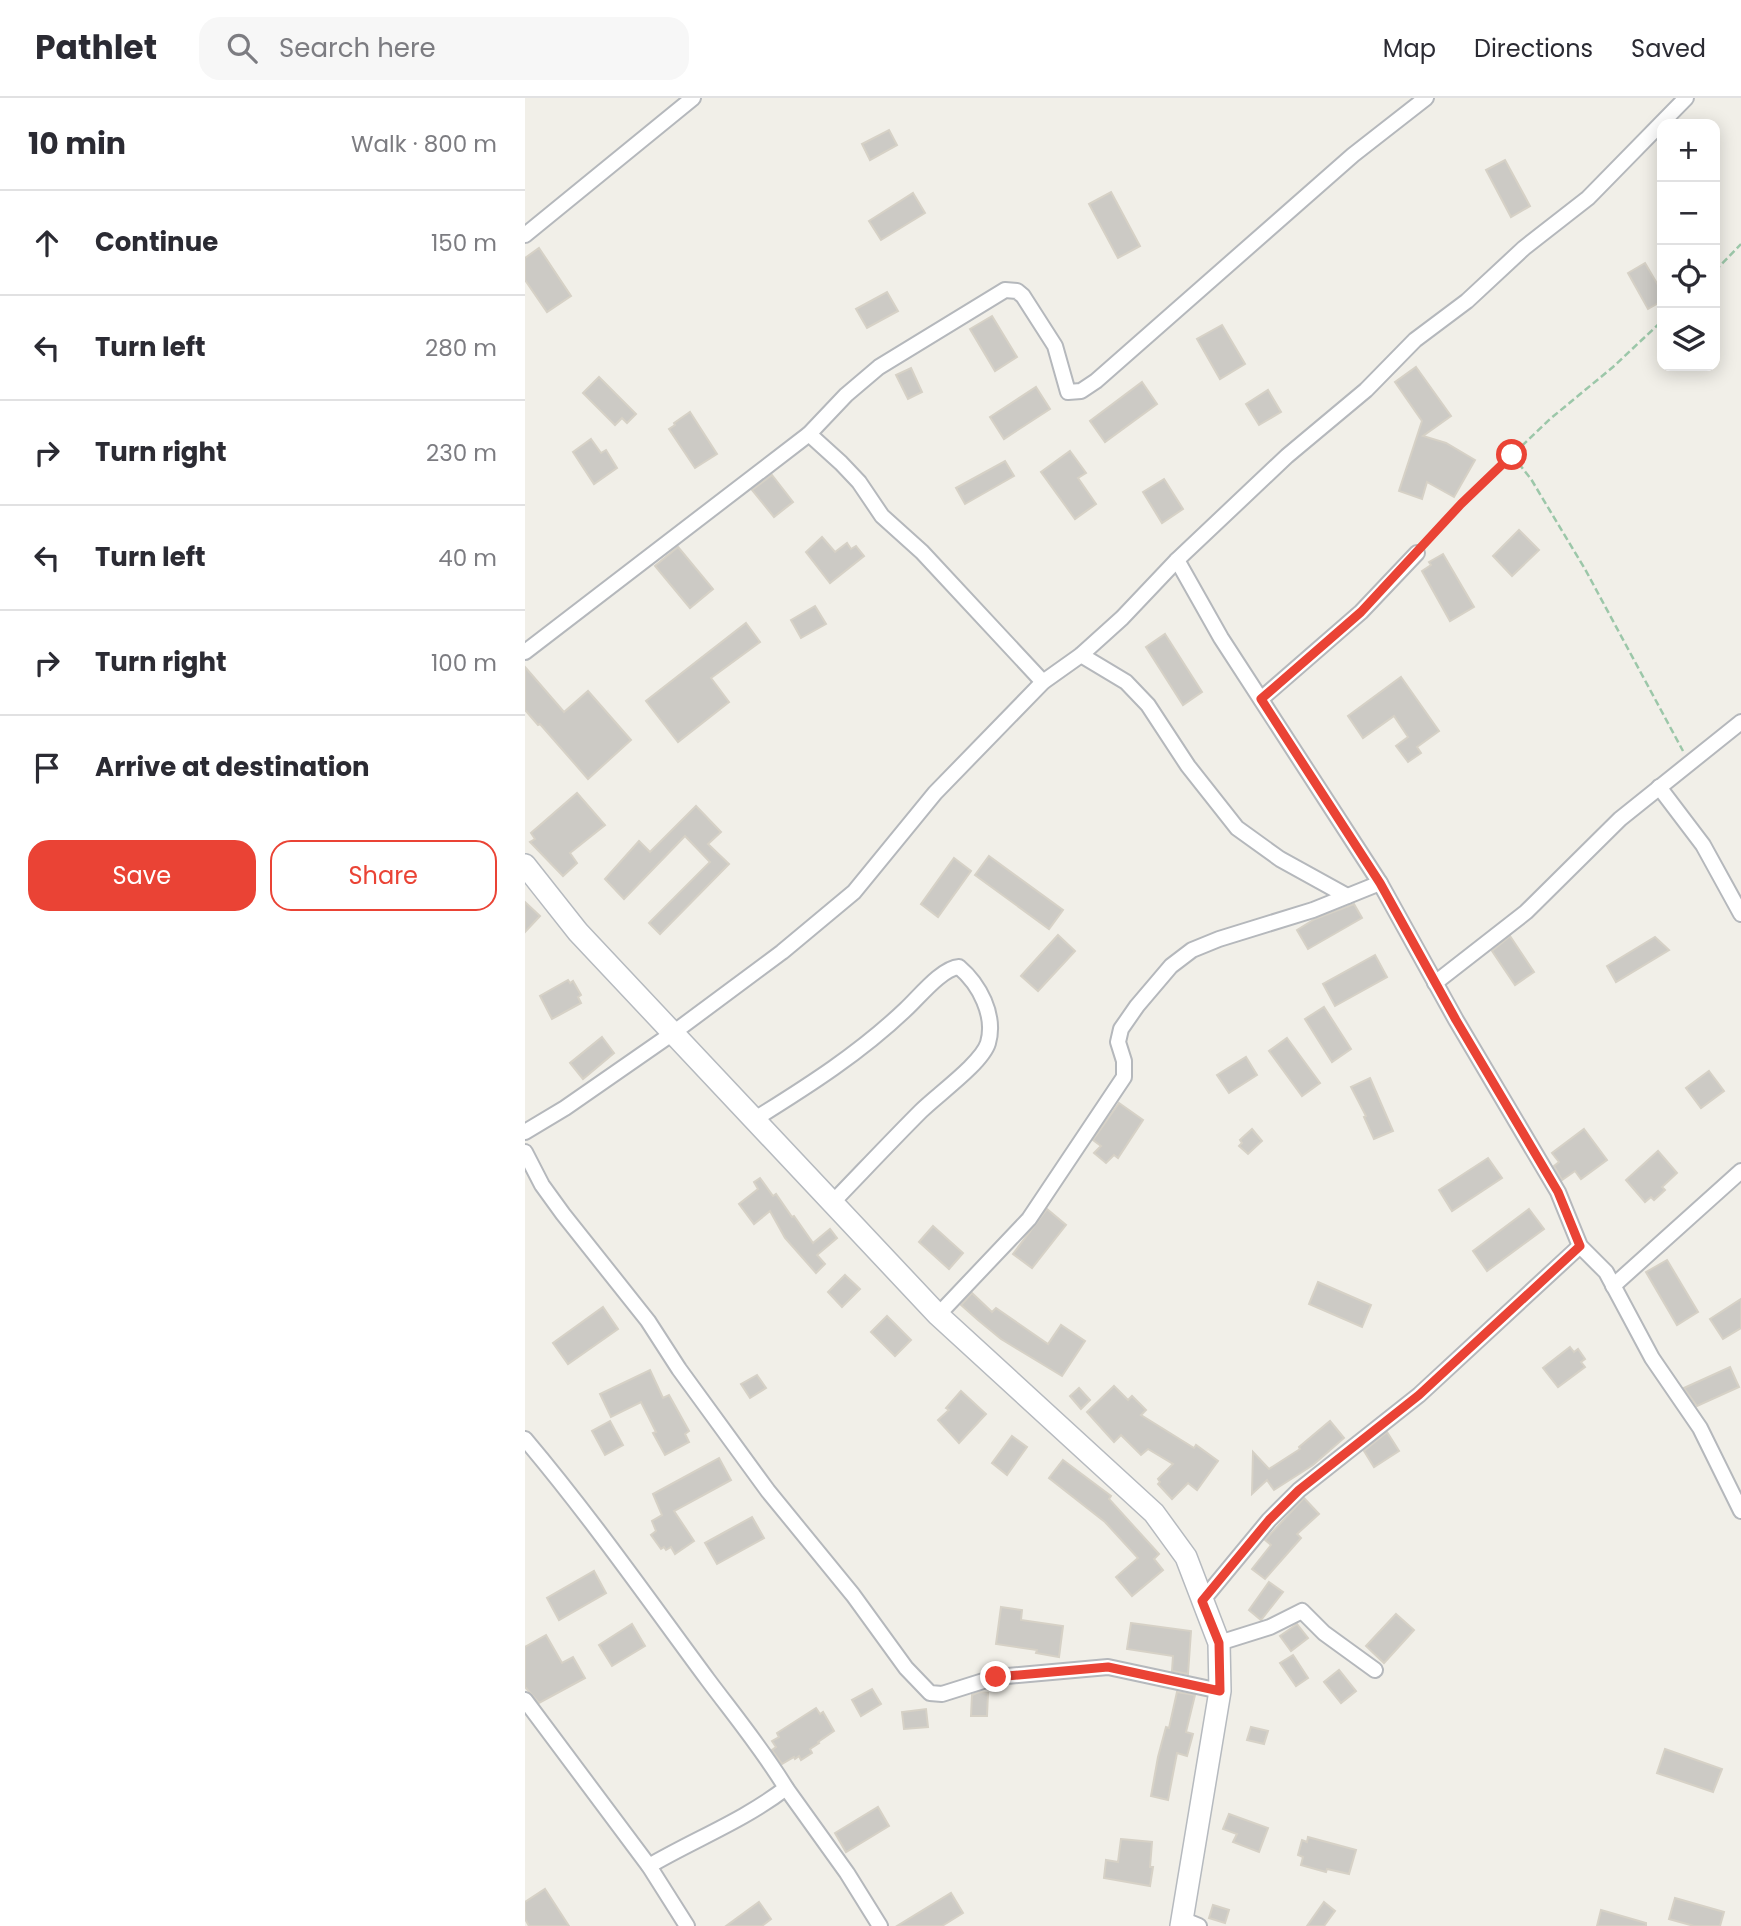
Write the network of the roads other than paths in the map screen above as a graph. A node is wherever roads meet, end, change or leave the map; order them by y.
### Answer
1 (694, 98) edge
2 (1426, 98) edge
3 (1686, 98) edge
4 (525, 235) edge
5 (809, 434) junction
6 (1417, 553) road end
7 (1177, 559) junction
8 (525, 652) edge
9 (1081, 655) junction
10 (1043, 682) junction
11 (1261, 699) junction
12 (1741, 722) edge
13 (1659, 787) junction
14 (525, 865) edge
15 (1380, 883) junction
16 (1347, 897) junction
17 (1741, 914) edge
18 (1435, 983) junction
19 (673, 1033) junction
20 (755, 1119) junction
21 (525, 1132) edge
22 (525, 1152) edge
23 (1741, 1171) edge
24 (832, 1203) junction
25 (1580, 1246) junction
26 (1613, 1286) junction
27 (938, 1315) junction
28 (525, 1439) edge
29 (1741, 1511) edge
30 (1202, 1601) junction
31 (1219, 1643) junction
32 (1375, 1670) dead end
33 (1220, 1691) junction
34 (525, 1700) edge
35 (786, 1788) junction
36 (649, 1867) junction
37 (1187, 1924) edge
38 (687, 1926) edge
39 (880, 1926) edge

1 - 4 street
2 - 5 street
3 - 7 street
5 - 8 street
5 - 10 street
6 - 11 street
7 - 9 street
7 - 11 street
9 - 10 street
9 - 16 street
10 - 19 street
11 - 15 street
12 - 13 street
13 - 17 street
13 - 18 street
14 - 19 street
15 - 16 street
15 - 18 street
16 - 27 street
18 - 25 street
19 - 20 street
19 - 21 street
20 - 24 street
20 - 24 street
22 - 33 street
23 - 26 street
24 - 27 street
25 - 26 street
25 - 30 street
26 - 29 street
27 - 30 street
28 - 35 street
30 - 31 street
31 - 32 street
31 - 33 street
33 - 37 street
34 - 36 street
35 - 36 street
35 - 39 street
36 - 38 street

